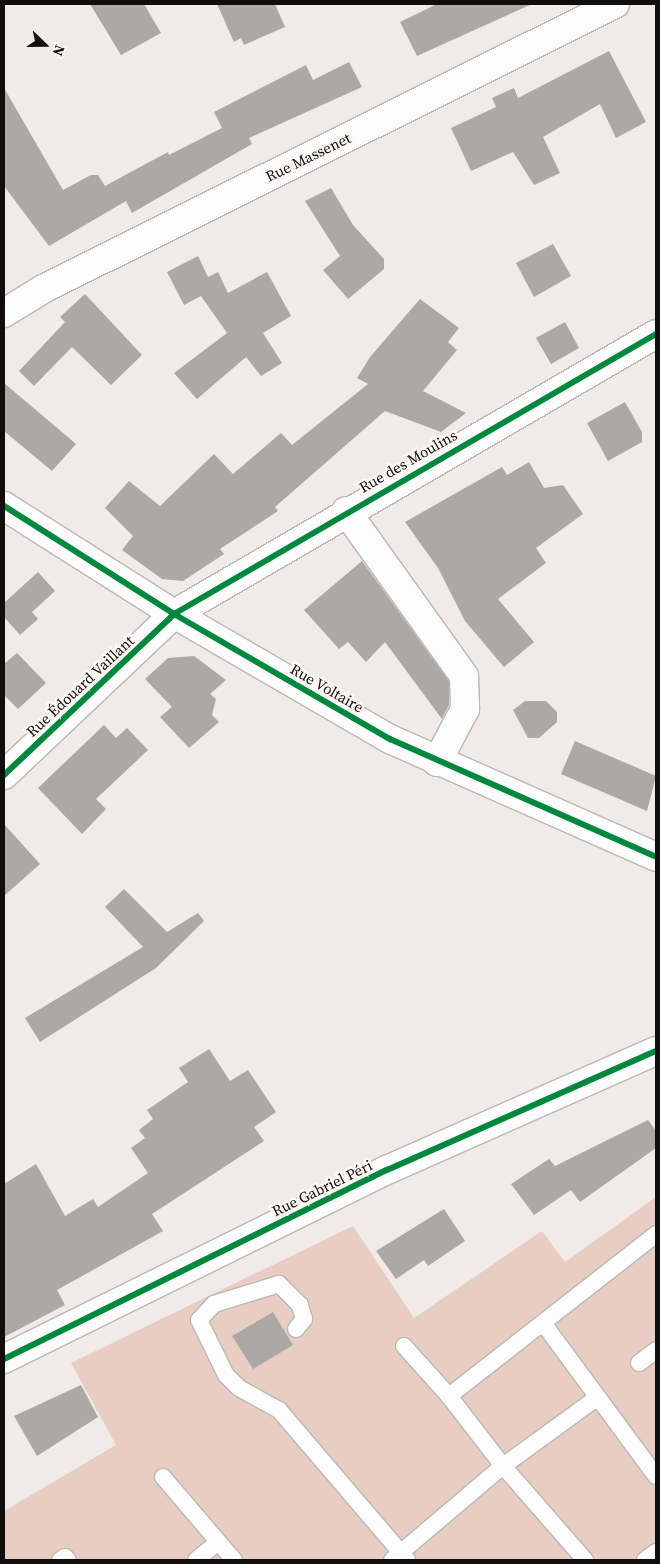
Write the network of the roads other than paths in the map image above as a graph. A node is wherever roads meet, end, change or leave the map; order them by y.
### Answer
1 (615, 4) edge
2 (4, 313) edge
3 (656, 334) edge
4 (4, 506) edge
5 (346, 511) junction
6 (174, 614) junction
7 (436, 762) junction
8 (4, 775) edge
9 (656, 857) edge
10 (656, 1051) edge
11 (656, 1234) edge
12 (543, 1323) junction
13 (296, 1329) dead end
14 (404, 1346) dead end
15 (656, 1350) edge
16 (4, 1359) edge
17 (639, 1363) dead end
18 (449, 1396) junction
19 (598, 1397) junction
20 (503, 1466) junction
21 (656, 1476) edge
22 (163, 1477) dead end
23 (218, 1542) junction
24 (656, 1552) edge
25 (400, 1558) edge
26 (60, 1560) edge
27 (68, 1560) edge
28 (196, 1560) edge
29 (234, 1560) edge
30 (585, 1560) edge
31 (645, 1560) edge

1 - 2 street, Rue Massenet
3 - 5 street, Rue des Moulins
4 - 6 street, Rue Voltaire
5 - 6 street, Rue des Moulins
5 - 7 street
6 - 7 street, Rue Voltaire
6 - 8 street, Rue Édouard Vaillant
7 - 9 street, Rue Voltaire
10 - 16 street, Rue Gabriel Péri
11 - 12 lane
12 - 18 lane
12 - 19 lane
13 - 25 lane
14 - 18 lane
15 - 17 lane
18 - 20 lane
19 - 20 lane
19 - 21 lane
20 - 25 lane
20 - 30 lane
22 - 23 lane
23 - 28 lane
23 - 29 lane
24 - 31 lane
26 - 27 lane

